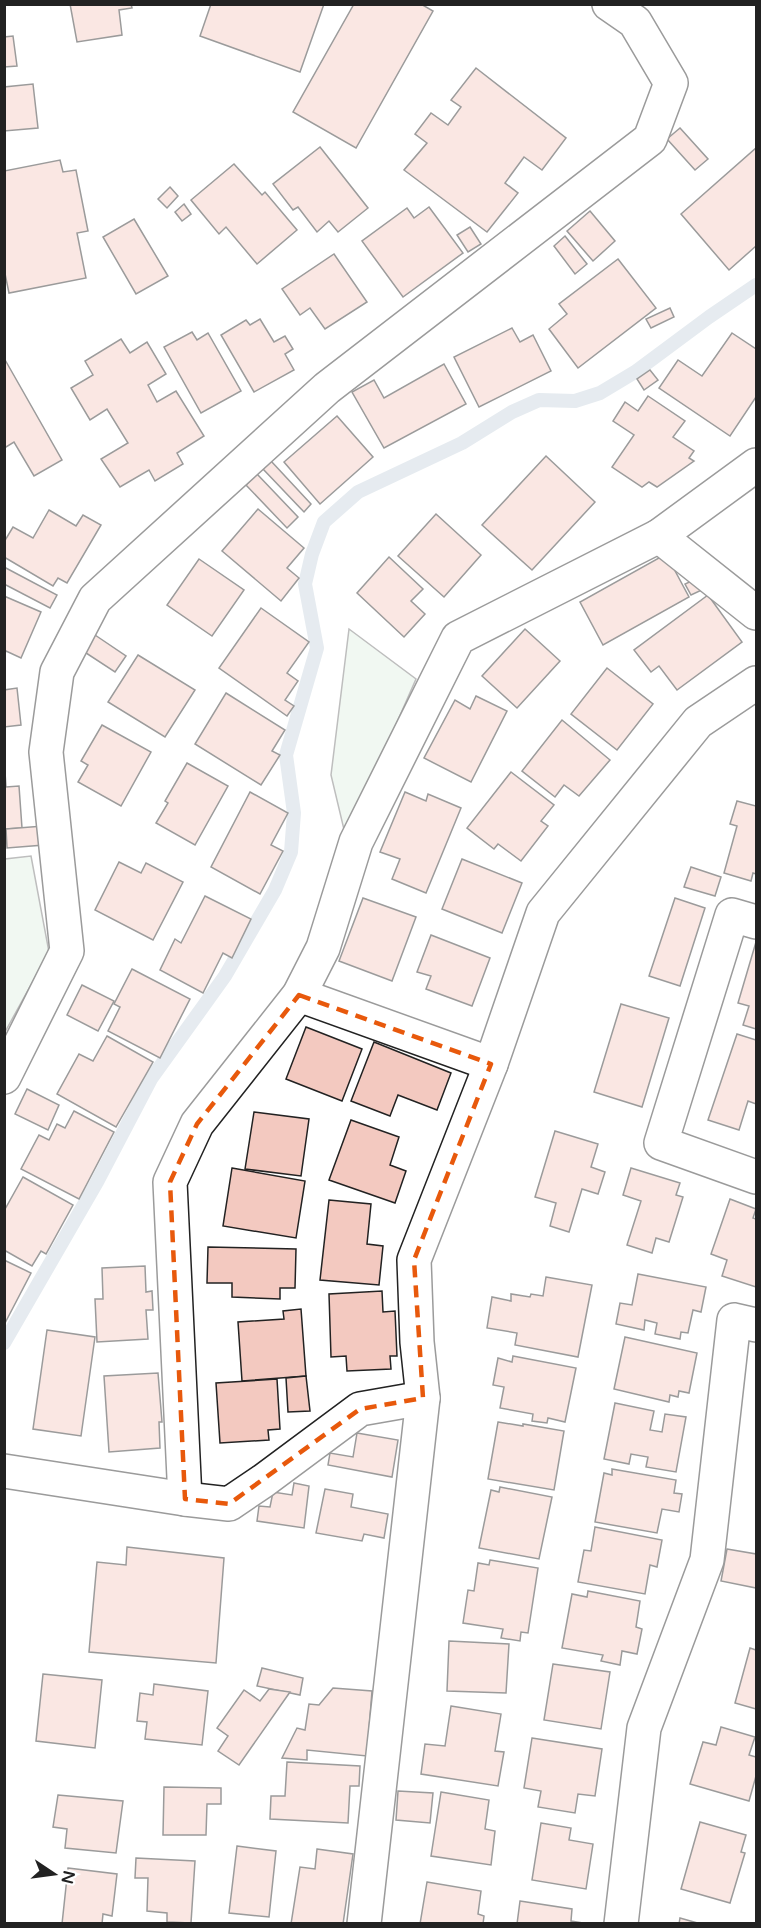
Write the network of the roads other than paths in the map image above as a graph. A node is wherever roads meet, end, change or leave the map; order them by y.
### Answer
1 (609, 4) edge
2 (756, 465) edge
3 (659, 536) junction
4 (756, 613) edge
5 (756, 683) edge
6 (756, 922) edge
7 (299, 995) junction
8 (491, 1064) junction
9 (4, 1077) edge
10 (756, 1177) edge
11 (756, 1325) edge
12 (423, 1398) junction
13 (4, 1471) edge
14 (185, 1499) junction
15 (364, 1923) edge
16 (621, 1923) edge

1 - 9 street
2 - 3 street
3 - 4 street
3 - 7 street
5 - 8 street
6 - 10 street
7 - 8 street
7 - 14 street
8 - 12 street
11 - 16 street
12 - 14 street
12 - 15 street
13 - 14 street

